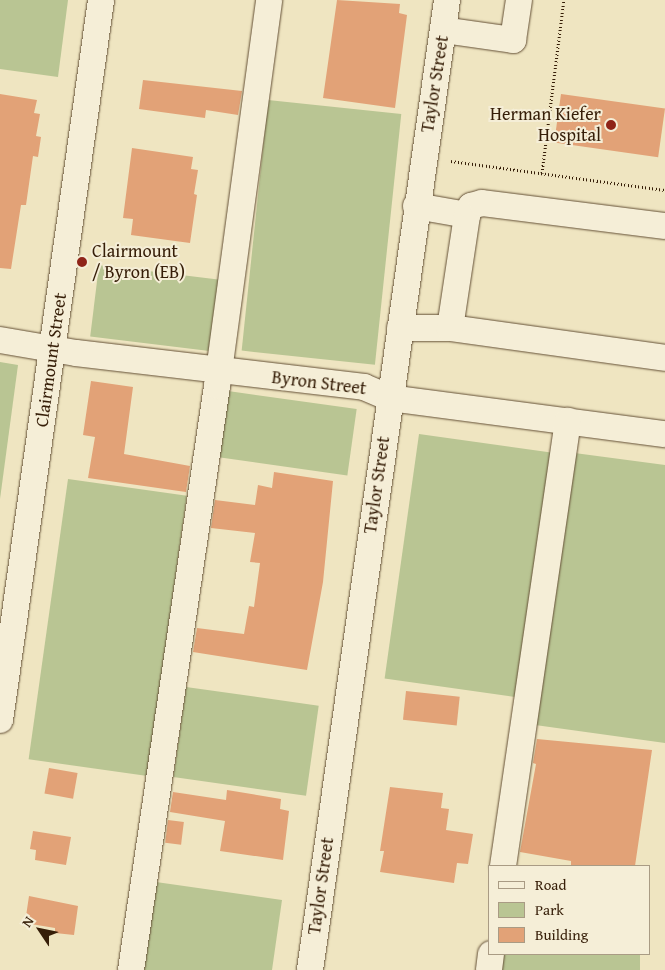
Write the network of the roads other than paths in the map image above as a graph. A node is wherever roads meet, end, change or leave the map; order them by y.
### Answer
1 (101, 0) edge
2 (269, 0) edge
3 (447, 0) edge
4 (519, 0) edge
5 (443, 30) junction
6 (416, 206) junction
7 (467, 214) junction
8 (665, 226) edge
9 (400, 328) junction
10 (450, 328) junction
11 (0, 340) edge
12 (53, 347) junction
13 (665, 358) edge
14 (219, 370) junction
15 (390, 398) junction
16 (568, 422) junction
17 (665, 434) edge
18 (0, 720) edge
19 (504, 865) edge
20 (491, 955) edge
21 (131, 970) edge
22 (310, 970) edge
23 (489, 970) edge

1 - 12 street, Clairmount Street
2 - 14 street
3 - 5 street, Taylor Street
4 - 5 street
5 - 6 street, Taylor Street
6 - 7 street
6 - 9 street, Taylor Street
7 - 8 street
7 - 10 street
9 - 10 street
9 - 15 street, Taylor Street
10 - 13 street
11 - 12 street, Byron Street
12 - 14 street, Byron Street
12 - 18 street, Clairmount Street
14 - 15 street, Byron Street
14 - 21 street
15 - 16 street, Byron Street
15 - 22 street, Taylor Street
16 - 17 street, Byron Street
16 - 19 street
20 - 23 street

